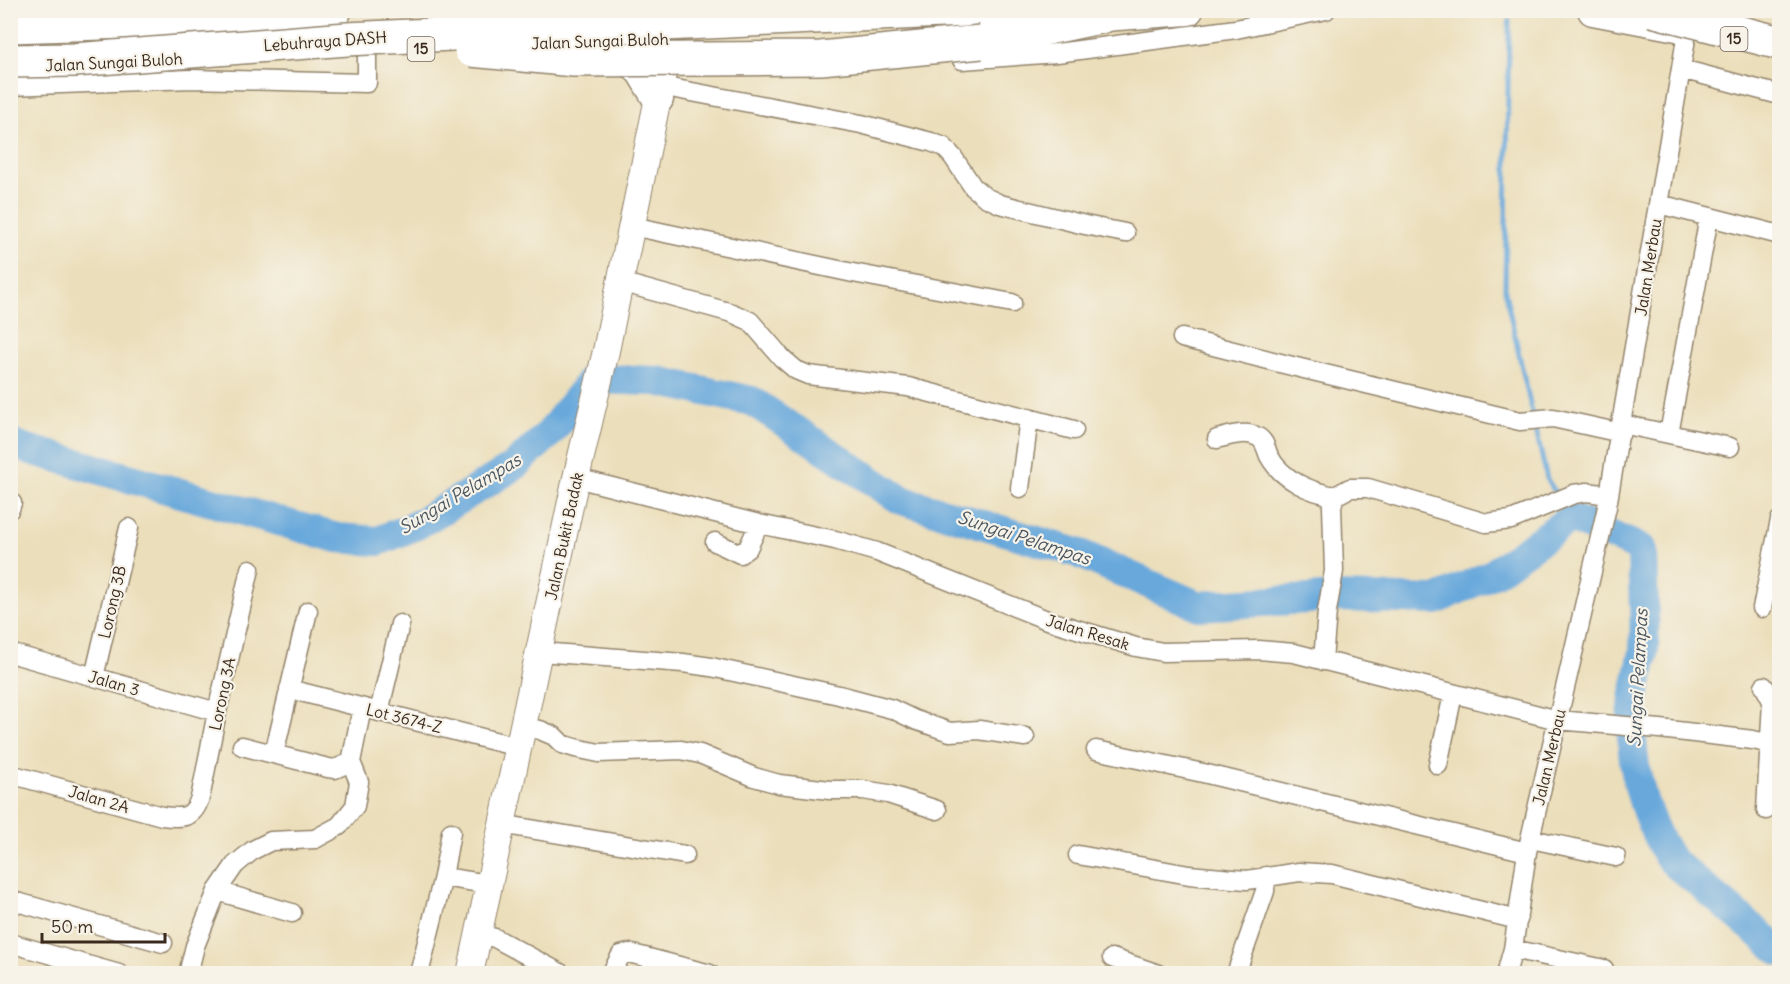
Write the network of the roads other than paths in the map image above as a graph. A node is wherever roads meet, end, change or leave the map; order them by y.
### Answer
1 (964, 10) edge
2 (1188, 10) edge
3 (1326, 10) edge
4 (1593, 10) edge
5 (1652, 10) edge
6 (1104, 16) junction
7 (1689, 19) edge
8 (673, 24) edge
9 (10, 26) edge
10 (350, 33) edge
11 (600, 41) junction
12 (1779, 43) edge
13 (1779, 50) edge
14 (10, 61) edge
15 (10, 68) edge
16 (1681, 69) junction
17 (10, 86) edge
18 (660, 87) junction
19 (1779, 95) edge
20 (1659, 204) junction
21 (1709, 217) junction
22 (632, 226) junction
23 (1125, 233) dead end
24 (1779, 234) edge
25 (620, 282) junction
26 (1012, 303) dead end
27 (1182, 338) dead end
28 (1029, 418) junction
29 (1074, 429) dead end
30 (1621, 429) junction
31 (1669, 434) junction
32 (1217, 439) dead end
33 (1730, 447) dead end
34 (576, 478) junction
35 (1020, 488) dead end
36 (1335, 496) junction
37 (1608, 501) junction
38 (1779, 520) edge
39 (759, 524) junction
40 (129, 528) dead end
41 (715, 542) dead end
42 (250, 569) dead end
43 (1762, 608) dead end
44 (308, 611) dead end
45 (400, 624) dead end
46 (540, 652) junction
47 (10, 653) edge
48 (1323, 661) junction
49 (94, 677) junction
50 (1764, 686) dead end
51 (289, 690) junction
52 (1453, 693) junction
53 (370, 710) junction
54 (217, 712) junction
55 (1558, 720) junction
56 (521, 737) junction
57 (1025, 737) dead end
58 (1775, 745) edge
59 (242, 746) dead end
60 (1096, 750) dead end
61 (274, 754) junction
62 (351, 762) junction
63 (1438, 765) dead end
64 (10, 774) edge
65 (30, 779) junction
66 (10, 789) edge
67 (938, 810) dead end
68 (1766, 810) dead end
69 (189, 816) joint
70 (501, 824) junction
71 (451, 832) dead end
72 (1529, 846) junction
73 (685, 855) dead end
74 (1078, 855) dead end
75 (1616, 857) dead end
76 (1266, 876) junction
77 (443, 877) junction
78 (488, 884) junction
79 (217, 891) junction
80 (10, 900) edge
81 (292, 913) dead end
82 (1518, 920) junction
83 (478, 934) junction
84 (164, 942) dead end
85 (10, 943) edge
86 (1513, 949) junction
87 (1112, 958) dead end
88 (1604, 969) dead end
89 (1237, 973) edge
90 (119, 974) edge
91 (188, 974) edge
92 (419, 974) edge
93 (470, 974) edge
94 (562, 974) edge
95 (611, 974) edge
96 (710, 974) edge
97 (1158, 974) edge
98 (1506, 974) edge

1 - 10 highway, Lebuhraya DASH, bridge
2 - 6 highway, Jalan Sungai Buloh / 15
3 - 18 street
4 - 7 highway, 15
5 - 12 highway, bridge
6 - 8 highway, Jalan Sungai Buloh / 15
6 - 10 highway, bridge
7 - 13 highway, 15
7 - 16 street, Jalan Merbau
8 - 11 highway, Jalan Sungai Buloh / 15
8 - 18 main road, Jalan Bukit Badak
9 - 10 highway, Lebuhraya DASH
10 - 11 highway, Jalan Sungai Buloh / 15
10 - 14 highway, Lebuhraya DASH, bridge
10 - 15 highway, Jalan Sungai Buloh / 15
10 - 17 street
11 - 18 highway
16 - 19 street
16 - 20 street, Jalan Merbau
18 - 22 main road, Jalan Bukit Badak
18 - 23 street
20 - 21 street
20 - 30 street, Jalan Merbau
21 - 24 street
21 - 31 street
22 - 25 main road, Jalan Bukit Badak
22 - 26 street
25 - 28 street
25 - 34 main road, Jalan Bukit Badak
27 - 30 street
28 - 29 street
28 - 35 street
30 - 31 street
30 - 37 street, Jalan Merbau
31 - 33 street
32 - 36 street
34 - 39 street, Jalan Resak
34 - 46 main road, Jalan Bukit Badak
36 - 37 street
36 - 48 street
37 - 55 street, Jalan Merbau
38 - 43 street
39 - 41 street
39 - 48 street, Jalan Resak
40 - 49 street, Lorong 3B
42 - 54 street, Lorong 3A
44 - 51 street
45 - 53 street
46 - 56 main road, Jalan Bukit Badak
46 - 57 street
47 - 49 street, Jalan 3
48 - 52 street, Jalan Resak
49 - 54 street, Jalan 3
50 - 58 street
51 - 53 street, Lot 3674-Z
51 - 61 street
52 - 55 street, Jalan Resak
52 - 63 street
53 - 56 street, Lot 3674-Z
53 - 62 street
54 - 69 street, Lorong 3A
55 - 58 street, Jalan Resak
55 - 72 street, Jalan Merbau
56 - 67 street, Lot 3674-Z
56 - 70 main road, Jalan Bukit Badak
58 - 68 street
59 - 61 street
60 - 72 street
61 - 62 street
62 - 79 street
64 - 65 street, Jalan 2A
65 - 66 street
65 - 69 street, Jalan 2A
70 - 73 street
70 - 78 main road, Jalan Bukit Badak
71 - 77 street
72 - 75 street
72 - 82 street, Jalan Merbau
74 - 76 street
76 - 82 street
76 - 89 street
77 - 78 street
77 - 92 street
78 - 83 main road, Jalan Bukit Badak
79 - 81 street
79 - 91 street
80 - 84 street
82 - 86 street, Jalan Merbau
83 - 93 main road, Jalan Bukit Badak
83 - 94 street
85 - 90 street
86 - 88 street
86 - 98 street, Jalan Merbau
87 - 97 street
95 - 96 street

